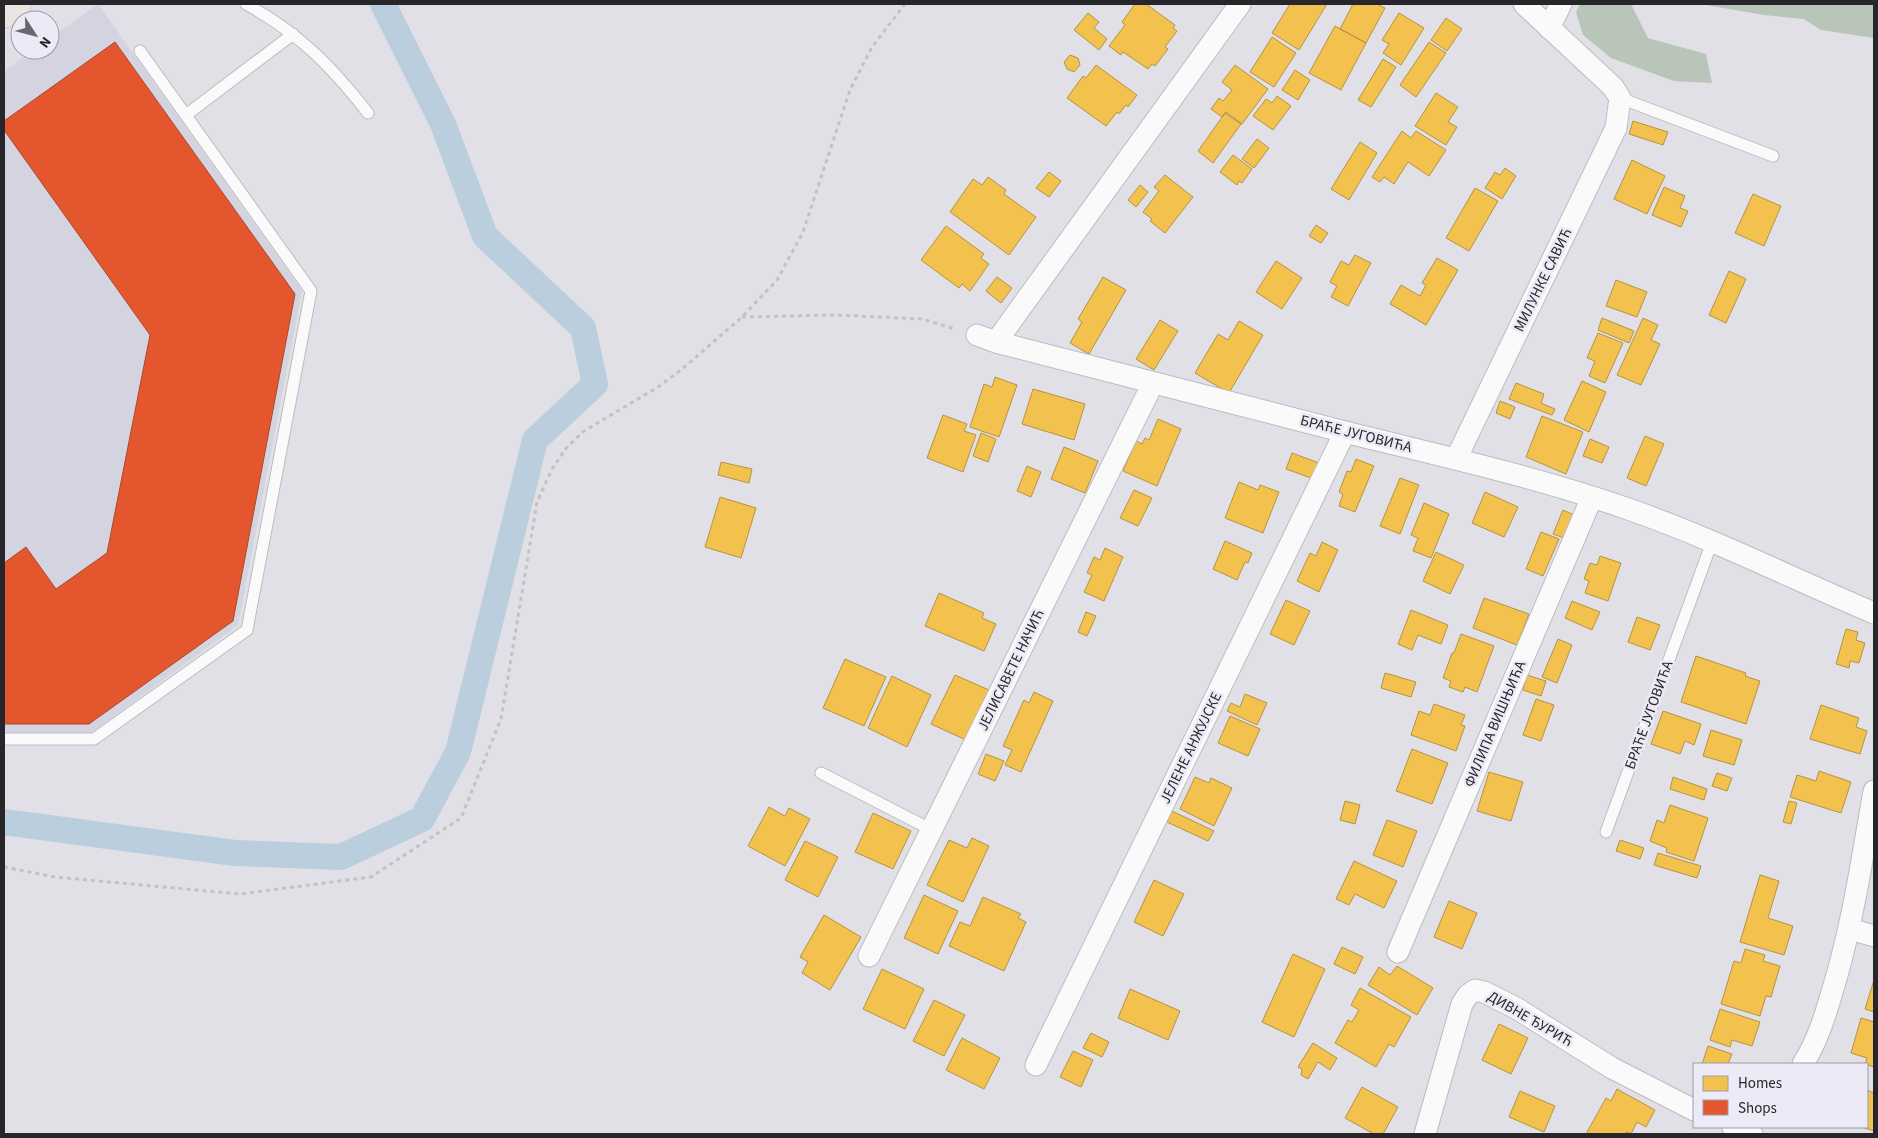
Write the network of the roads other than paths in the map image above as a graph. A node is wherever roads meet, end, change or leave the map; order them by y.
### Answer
1 (17, 4) edge
2 (246, 4) edge
3 (1240, 4) edge
4 (1524, 4) edge
5 (1561, 4) edge
6 (4, 14) edge
7 (1549, 28) junction
8 (294, 34) junction
9 (140, 51) dead end
10 (1620, 98) junction
11 (368, 113) dead end
12 (186, 115) junction
13 (1773, 156) dead end
14 (1153, 383) junction
15 (1345, 432) junction
16 (1456, 459) junction
17 (1592, 497) junction
18 (1712, 542) junction
19 (1874, 613) edge
20 (4, 739) edge
21 (821, 773) dead end
22 (1874, 791) edge
23 (932, 830) junction
24 (1606, 832) dead end
25 (1850, 929) junction
26 (1874, 936) edge
27 (1398, 952) dead end
28 (870, 956) dead end
29 (1803, 1063) edge
30 (1036, 1064) dead end
31 (1693, 1109) edge
32 (1736, 1128) edge
33 (1425, 1134) edge
34 (1752, 1134) edge

1 - 6 main road
2 - 8 lane
3 - 14 street, БРАЋЕ ЈУГОВИЋА
4 - 7 street
5 - 7 street
7 - 10 street
8 - 11 lane
8 - 12 lane
9 - 12 lane
10 - 13 lane
10 - 16 street, МИЛУНКЕ САВИЋ
12 - 20 lane
14 - 15 street, БРАЋЕ ЈУГОВИЋА
14 - 23 street, ЈЕЛИСАВЕТЕ НАЧИЋ
15 - 16 street, БРАЋЕ ЈУГОВИЋА
15 - 30 street, ЈЕЛЕНЕ АНЖУЈСКЕ
16 - 17 street, БРАЋЕ ЈУГОВИЋА
17 - 18 street, БРАЋЕ ЈУГОВИЋА
17 - 27 street, ФИЛИПА ВИШЊИЋА
18 - 19 street, БРАЋЕ ЈУГОВИЋА
18 - 24 lane, БРАЋЕ ЈУГОВИЋА
21 - 23 lane
22 - 25 street
23 - 28 street, ЈЕЛИСАВЕТЕ НАЧИЋ
25 - 26 street
25 - 29 street
31 - 33 street, ДИВНЕ ЂУРИЋ
32 - 34 street

